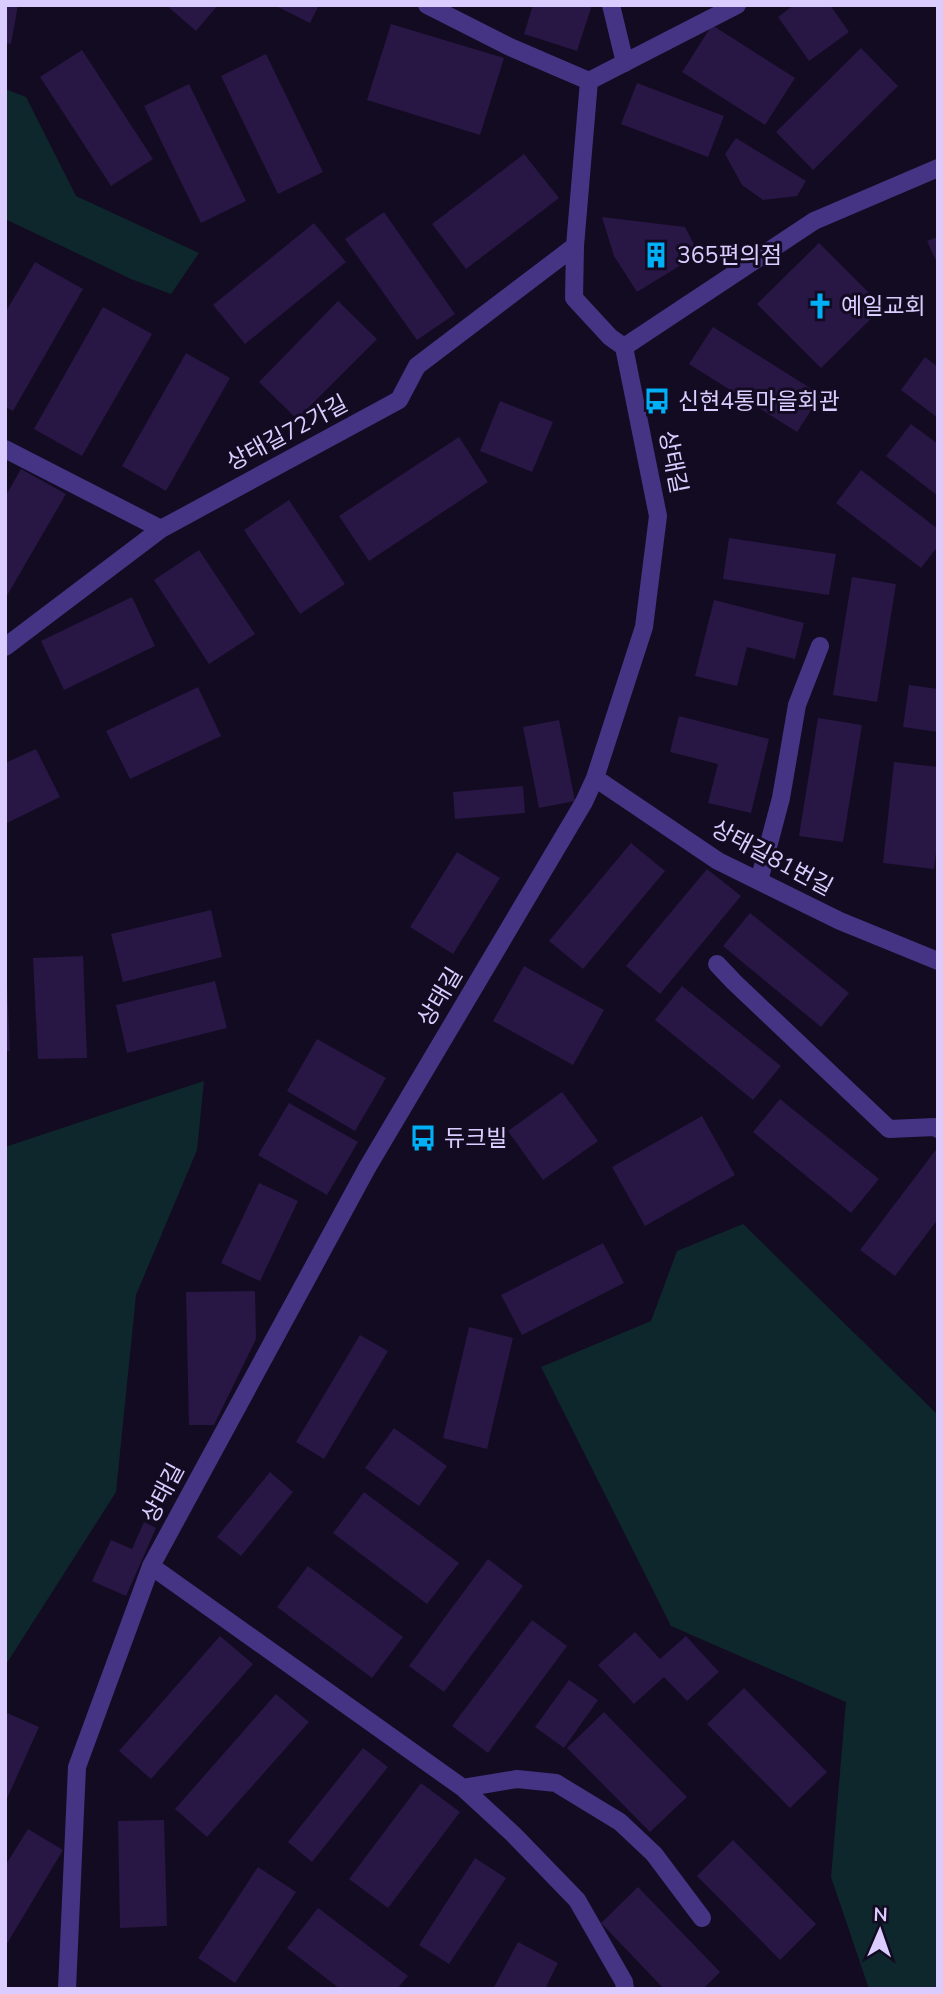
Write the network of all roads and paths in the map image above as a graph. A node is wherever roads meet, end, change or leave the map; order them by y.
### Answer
1 (427, 5) edge
2 (611, 5) edge
3 (737, 5) edge
4 (625, 63) junction
5 (589, 81) junction
6 (938, 168) edge
7 (575, 246) junction
8 (624, 347) junction
9 (5, 449) edge
10 (162, 529) junction
11 (820, 646) dead end
12 (5, 647) edge
13 (595, 778) junction
14 (759, 881) junction
15 (938, 961) edge
16 (717, 964) dead end
17 (938, 1129) edge
18 (152, 1566) junction
19 (463, 1788) junction
20 (702, 1918) dead end
21 (66, 1989) edge
22 (625, 1989) edge

1 - 5 street
2 - 4 street
3 - 4 street
4 - 5 street
5 - 7 street
6 - 8 street
7 - 8 street
7 - 10 street, 상태길72가길
8 - 13 street, 상태길
9 - 10 street
10 - 12 street, 상태길72가길
11 - 14 street
13 - 14 street, 상태길81번길
13 - 18 street, 상태길
14 - 15 street, 상태길81번길
16 - 17 street
18 - 19 street
18 - 21 street, 상태길
19 - 20 street
19 - 22 street

